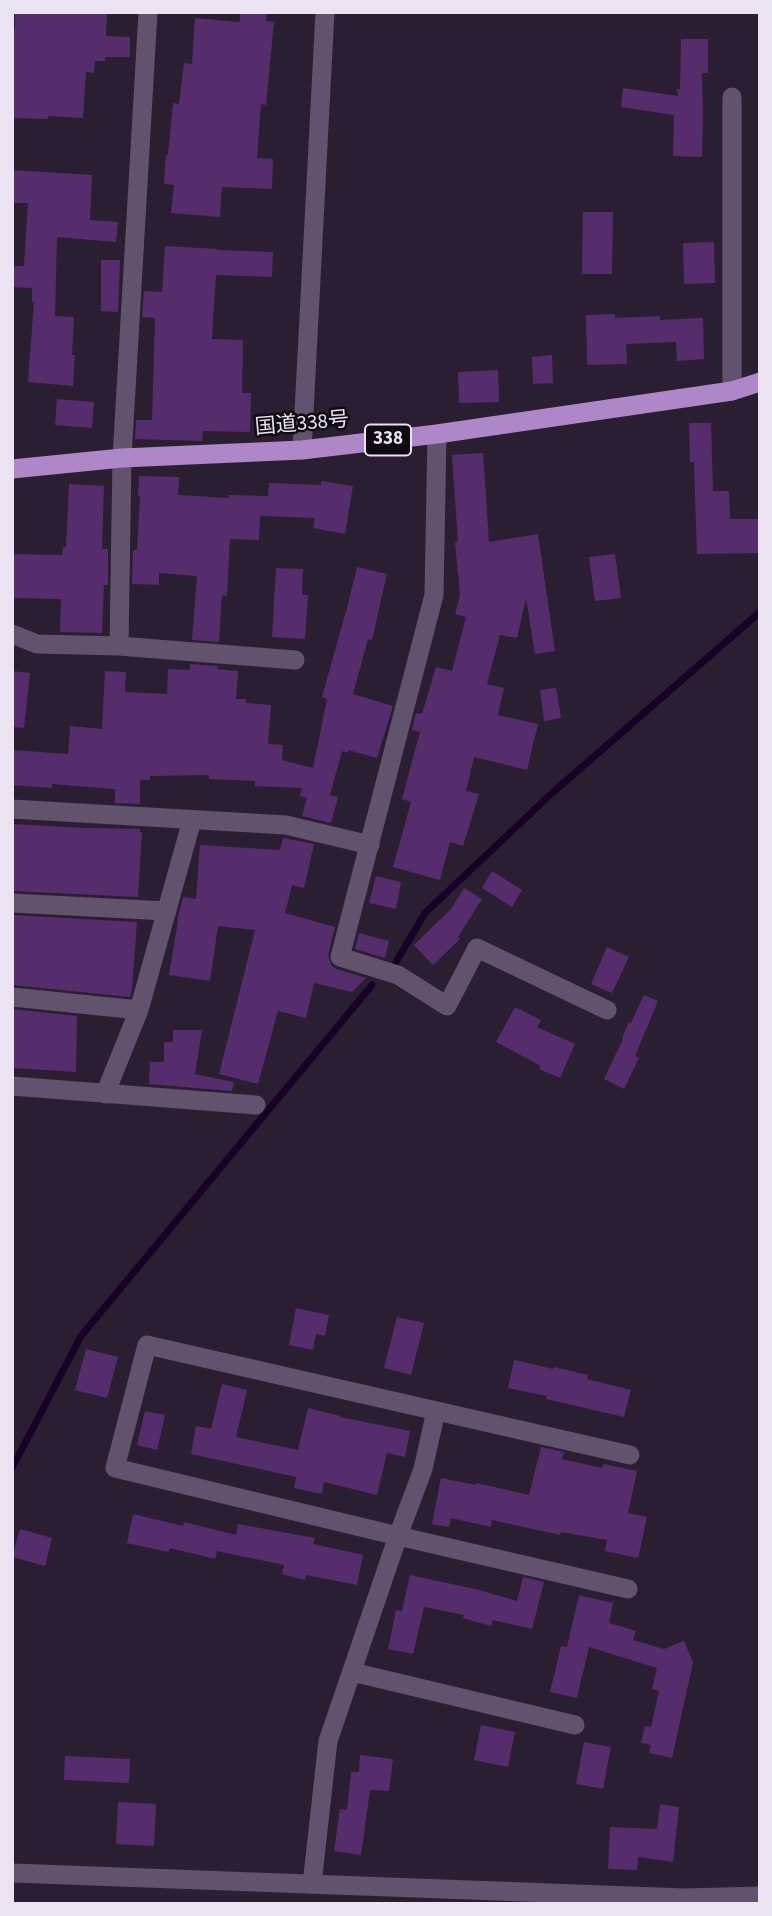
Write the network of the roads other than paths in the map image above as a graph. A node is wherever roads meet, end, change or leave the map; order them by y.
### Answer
1 (148, 12) edge
2 (325, 12) edge
3 (732, 97) dead end
4 (760, 382) edge
5 (732, 391) junction
6 (437, 434) junction
7 (302, 450) junction
8 (122, 458) junction
9 (12, 469) edge
10 (12, 634) edge
11 (119, 646) junction
12 (295, 660) dead end
13 (12, 809) edge
14 (192, 820) junction
15 (370, 845) junction
16 (12, 903) edge
17 (167, 911) junction
18 (12, 997) edge
19 (139, 1010) junction
20 (607, 1010) dead end
21 (12, 1086) edge
22 (105, 1094) junction
23 (256, 1105) dead end
24 (436, 1411) junction
25 (630, 1455) dead end
26 (398, 1536) junction
27 (628, 1589) dead end
28 (352, 1672) junction
29 (575, 1724) dead end
30 (12, 1873) edge
31 (312, 1884) junction
32 (760, 1896) edge

1 - 8 street
2 - 7 street
3 - 5 street
4 - 5 highway, 国道338号 / 338
5 - 6 highway, 国道338号 / 338
6 - 7 highway, 国道338号 / 338
6 - 15 street
7 - 8 highway, 国道338号 / 338
8 - 9 highway, 国道338号 / 338
8 - 11 street
10 - 11 street
11 - 12 street
13 - 14 street
14 - 15 street
14 - 17 street
15 - 20 street
16 - 17 street
17 - 19 street
18 - 19 street
19 - 22 street
21 - 22 street
22 - 23 street
24 - 25 street
24 - 26 street
24 - 26 street
26 - 27 street
26 - 28 street
28 - 29 street
28 - 31 street
30 - 31 street
31 - 32 street

